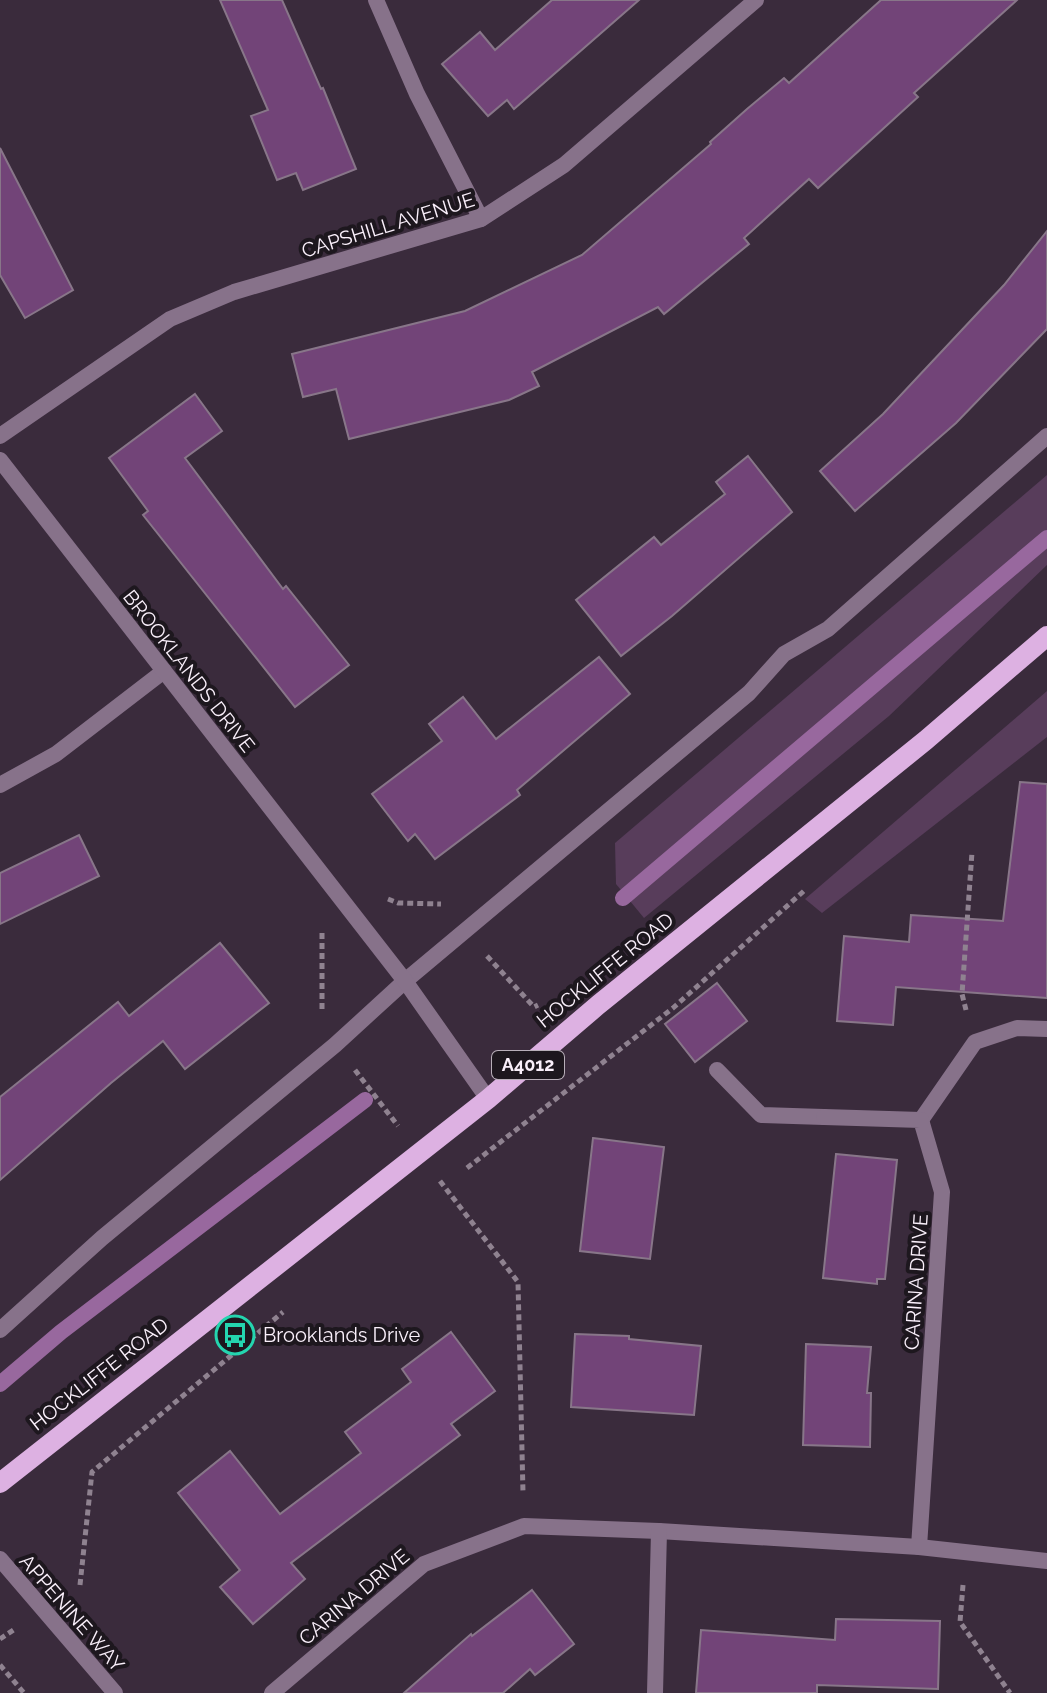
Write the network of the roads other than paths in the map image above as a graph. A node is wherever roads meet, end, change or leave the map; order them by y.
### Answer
1 (376, 0) edge
2 (756, 0) edge
3 (481, 219) junction
4 (0, 436) edge
5 (1047, 436) edge
6 (0, 460) edge
7 (1047, 636) edge
8 (164, 671) junction
9 (0, 785) edge
10 (405, 981) junction
11 (1047, 1029) edge
12 (717, 1070) dead end
13 (488, 1099) junction
14 (921, 1120) junction
15 (0, 1330) edge
16 (0, 1483) edge
17 (659, 1531) junction
18 (919, 1547) junction
19 (0, 1559) edge
20 (1047, 1561) edge
21 (115, 1693) edge
22 (272, 1693) edge
23 (655, 1693) edge

1 - 3 street
2 - 3 street, CAPSHILL AVENUE
3 - 4 street, CAPSHILL AVENUE
5 - 10 street
6 - 8 street, BROOKLANDS DRIVE
7 - 13 main road, HOCKLIFFE ROAD / A4012
8 - 9 street
8 - 10 street, BROOKLANDS DRIVE
10 - 13 street, BROOKLANDS DRIVE
10 - 15 street
11 - 14 street
12 - 14 street
13 - 16 main road, HOCKLIFFE ROAD / A4012
14 - 18 street, CARINA DRIVE
17 - 18 street, CARINA DRIVE
17 - 22 street, CARINA DRIVE
17 - 23 street
18 - 20 street, CARINA DRIVE
19 - 21 street, APPENINE WAY

